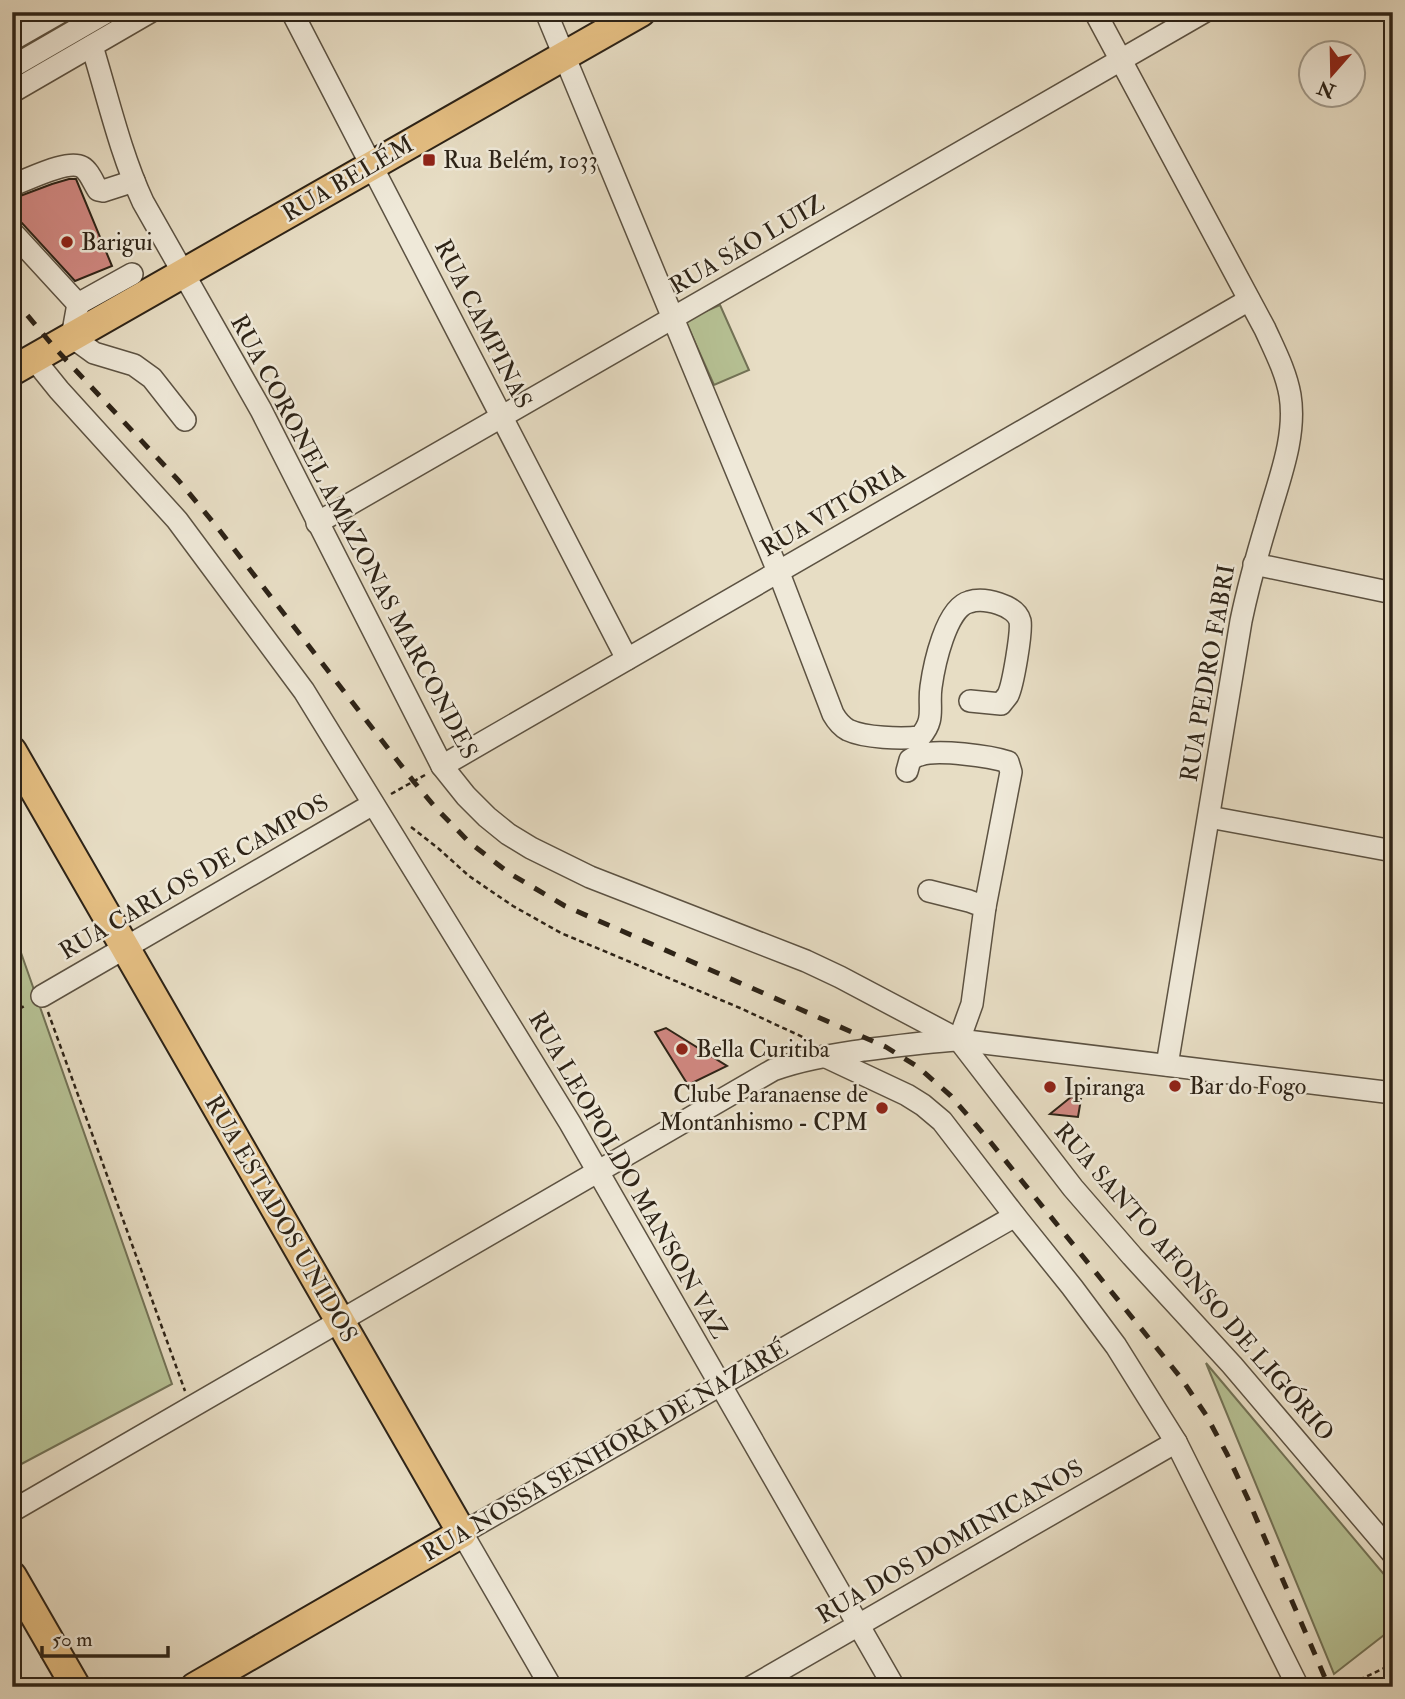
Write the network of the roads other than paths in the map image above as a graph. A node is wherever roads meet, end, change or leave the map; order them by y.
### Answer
1 (61, 12) edge
2 (107, 12) edge
3 (150, 12) edge
4 (292, 12) edge
5 (546, 12) edge
6 (641, 12) edge
7 (1095, 12) edge
8 (1204, 12) edge
9 (12, 40) edge
10 (92, 46) junction
11 (564, 56) junction
12 (1121, 60) junction
13 (12, 67) edge
14 (12, 92) edge
15 (372, 166) junction
16 (134, 181) junction
17 (12, 186) edge
18 (12, 232) edge
19 (184, 273) junction
20 (132, 284) junction
21 (1250, 300) junction
22 (78, 304) junction
23 (673, 318) junction
24 (43, 353) edge
25 (501, 417) junction
26 (185, 419) dead end
27 (317, 523) junction
28 (1254, 564) junction
29 (778, 572) junction
30 (1393, 593) edge
31 (627, 659) junction
32 (970, 701) dead end
33 (12, 751) edge
34 (442, 766) junction
35 (908, 771) dead end
36 (373, 803) junction
37 (1209, 817) junction
38 (1393, 851) edge
39 (929, 891) dead end
40 (985, 907) junction
41 (126, 948) junction
42 (42, 996) road end
43 (959, 1040) junction
44 (824, 1056) junction
45 (1167, 1065) junction
46 (1393, 1093) edge
47 (598, 1171) junction
48 (1015, 1216) junction
49 (340, 1321) junction
50 (720, 1384) junction
51 (1176, 1442) junction
52 (12, 1511) edge
53 (462, 1533) junction
54 (1393, 1554) edge
55 (12, 1576) edge
56 (858, 1625) junction
57 (76, 1687) edge
58 (195, 1687) edge
59 (551, 1687) edge
60 (751, 1687) edge
61 (894, 1687) edge
62 (1297, 1687) edge

1 - 9 street
2 - 13 street
3 - 10 street
4 - 15 street, RUA CAMPINAS
5 - 11 street
6 - 11 main road, RUA BELÉM
7 - 12 street, RUA PEDRO FABRI
8 - 12 street, RUA SÃO LUIZ
10 - 14 street
10 - 16 street, RUA CORONEL AMAZONAS MARCONDES
11 - 15 main road, RUA BELÉM
11 - 23 street
12 - 21 street, RUA PEDRO FABRI
12 - 23 street, RUA SÃO LUIZ
15 - 19 main road, RUA BELÉM
15 - 25 street, RUA CAMPINAS
16 - 17 street
16 - 19 street, RUA CORONEL AMAZONAS MARCONDES
18 - 22 street
19 - 20 main road, RUA BELÉM
19 - 27 street, RUA CORONEL AMAZONAS MARCONDES
20 - 22 street
20 - 24 main road, RUA BELÉM
21 - 28 street, RUA PEDRO FABRI
21 - 29 street, RUA VITÓRIA
22 - 24 street
23 - 25 street, RUA SÃO LUIZ
23 - 29 street
24 - 26 street
24 - 36 street, RUA LEOPOLDO MANSON VAZ
25 - 27 street, RUA SÃO LUIZ
25 - 31 street, RUA CAMPINAS
27 - 34 street, RUA CORONEL AMAZONAS MARCONDES
28 - 30 street
28 - 37 street, RUA PEDRO FABRI
29 - 31 street, RUA VITÓRIA
29 - 32 street
31 - 34 street, RUA VITÓRIA
33 - 41 main road, RUA ESTADOS UNIDOS
34 - 43 street, RUA CORONEL AMAZONAS MARCONDES
35 - 40 street
36 - 41 street, RUA CARLOS DE CAMPOS
36 - 47 street, RUA LEOPOLDO MANSON VAZ
37 - 38 street
37 - 45 street, RUA PEDRO FABRI
39 - 40 street
40 - 43 street
41 - 42 street, RUA CARLOS DE CAMPOS
41 - 49 main road, RUA ESTADOS UNIDOS
43 - 44 street
43 - 45 street, RUA CORONEL AMAZONAS MARCONDES
43 - 54 street, RUA SANTO AFONSO DE LIGÓRIO
44 - 47 street
44 - 48 street
45 - 46 street, RUA CORONEL AMAZONAS MARCONDES
47 - 49 street
47 - 50 street, RUA LEOPOLDO MANSON VAZ
48 - 50 street, RUA NOSSA SENHORA DE NAZARÉ
48 - 51 street
49 - 52 street
49 - 53 main road, RUA ESTADOS UNIDOS
50 - 53 street, RUA NOSSA SENHORA DE NAZARÉ
50 - 56 street, RUA LEOPOLDO MANSON VAZ
51 - 56 street, RUA DOS DOMINICANOS
51 - 62 street
53 - 58 main road, RUA NOSSA SENHORA DE NAZARÉ
53 - 59 street, RUA ESTADOS UNIDOS
55 - 57 main road
56 - 60 street, RUA DOS DOMINICANOS
56 - 61 street, RUA LEOPOLDO MANSON VAZ

